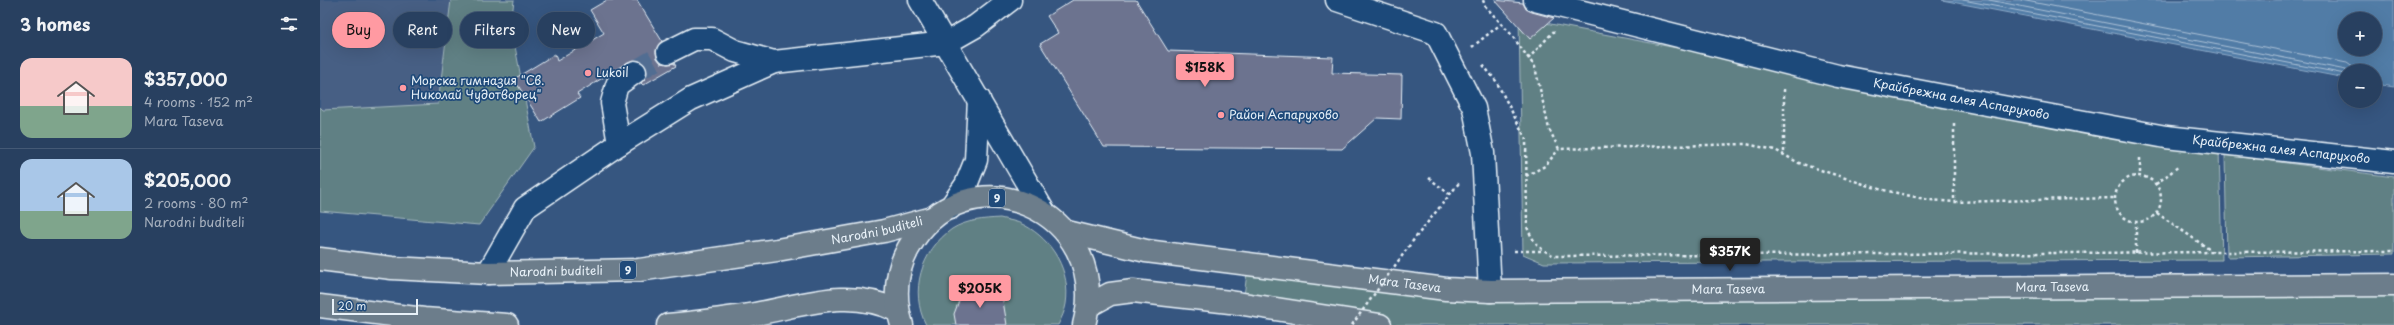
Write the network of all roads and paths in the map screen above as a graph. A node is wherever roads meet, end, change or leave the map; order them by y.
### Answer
1 (920, 0) edge
2 (1010, 0) edge
3 (1337, 0) edge
4 (1483, 0) edge
5 (1535, 0) edge
6 (1573, 10) junction
7 (1501, 24) junction
8 (946, 42) junction
9 (1471, 50) dead end
10 (668, 52) tunnel mouth
11 (1528, 59) junction
12 (1480, 60) dead end
13 (774, 62) junction
14 (1784, 62) junction
15 (635, 72) tunnel mouth
16 (1954, 98) junction
17 (979, 99) junction
18 (619, 144) junction
19 (1559, 149) junction
20 (1784, 155) junction
21 (2394, 162) edge
22 (1526, 176) junction
23 (1430, 178) dead end
24 (1461, 180) dead end
25 (1449, 194) junction
26 (2115, 198) junction
27 (1954, 202) junction
28 (1044, 212) junction
29 (941, 213) junction
30 (2157, 213) junction
31 (2136, 223) junction
32 (1067, 232) junction
33 (2394, 251) edge
34 (2136, 253) junction
35 (2213, 253) junction
36 (320, 259) edge
37 (488, 273) junction
38 (2394, 285) edge
39 (1490, 290) junction
40 (320, 306) edge
41 (1086, 316) edge
42 (900, 318) edge
43 (507, 325) edge
44 (668, 325) edge
45 (1352, 325) edge
46 (1380, 325) edge

1 - 8 lane
2 - 8 lane
3 - 39 lane
4 - 7 path
5 - 6 lane, Крайбрежна алея Аспарухово
6 - 11 path
6 - 14 lane, Крайбрежна алея Аспарухово
7 - 9 path
7 - 11 path
8 - 13 lane
8 - 17 lane
10 - 13 lane
11 - 19 path
12 - 22 path
13 - 18 lane
14 - 16 lane, Крайбрежна алея Аспарухово
14 - 20 path
15 - 18 lane
16 - 21 lane, Крайбрежна алея Аспарухово
16 - 27 path
17 - 28 lane
17 - 29 lane
18 - 37 lane
19 - 20 path
19 - 22 path
20 - 27 path
22 - 34 path
23 - 25 path
24 - 25 path
25 - 45 path, bridge
26 - 27 path
26 - 30 path
26 - 31 path
28 - 29 main road, 9
28 - 32 main road, 9
29 - 37 main road, Narodni buditeli / 9
29 - 42 main road, 9
30 - 31 path
30 - 35 path
31 - 34 path
32 - 39 main road, Mara Taseva
32 - 41 main road, 9
33 - 35 path
34 - 35 path
36 - 37 main road, Narodni buditeli / 9
38 - 39 main road, Mara Taseva
40 - 43 main road
41 - 46 main road
42 - 44 main road, 9

